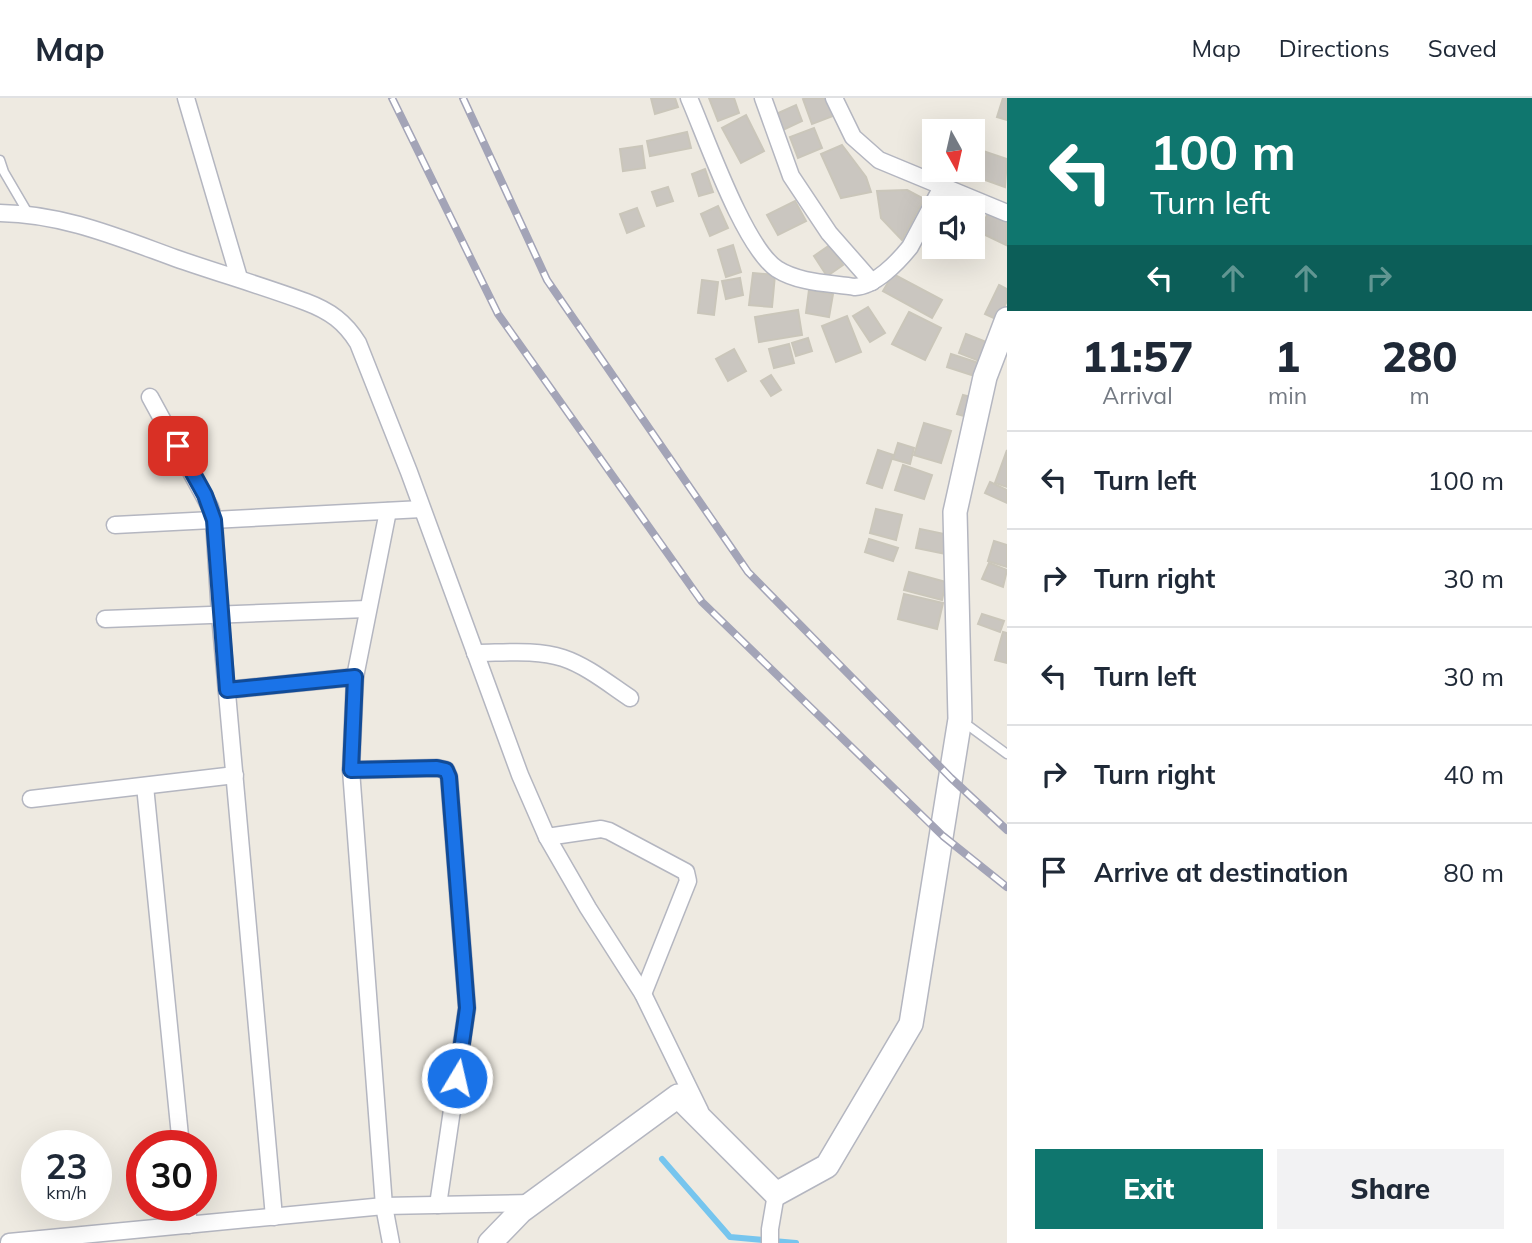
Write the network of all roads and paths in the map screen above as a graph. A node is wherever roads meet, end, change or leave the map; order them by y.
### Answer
1 (186, 98) edge
2 (690, 98) edge
3 (763, 98) edge
4 (834, 98) edge
5 (0, 160) edge
6 (943, 185) junction
7 (0, 213) edge
8 (28, 213) junction
9 (1007, 213) edge
10 (239, 278) junction
11 (872, 282) junction
12 (1007, 319) edge
13 (150, 397) dead end
14 (422, 509) junction
15 (388, 511) junction
16 (214, 520) junction
17 (115, 526) dead end
18 (368, 609) junction
19 (220, 615) junction
20 (105, 619) dead end
21 (475, 653) junction
22 (355, 677) junction
23 (227, 690) junction
24 (631, 698) dead end
25 (960, 719) junction
26 (1007, 754) edge
27 (351, 770) junction
28 (234, 775) junction
29 (145, 786) junction
30 (31, 799) dead end
31 (547, 837) junction
32 (643, 994) junction
33 (705, 1123) junction
34 (179, 1130) edge
35 (776, 1194) junction
36 (533, 1203) junction
37 (438, 1205) junction
38 (384, 1206) junction
39 (274, 1217) junction
40 (189, 1221) edge
41 (189, 1225) junction
42 (9, 1242) edge
43 (391, 1243) edge
44 (491, 1243) edge
45 (770, 1243) edge

1 - 10 street
2 - 11 street
3 - 11 street
4 - 6 street
5 - 8 lane
6 - 9 street
6 - 11 street
7 - 8 street
8 - 10 street
10 - 14 street
12 - 25 street
13 - 16 street
14 - 15 street
14 - 21 street
15 - 16 street
15 - 18 street
16 - 17 street
16 - 19 street
18 - 19 street
18 - 22 street
19 - 20 street
19 - 23 street
21 - 24 street
21 - 31 street
22 - 23 street
22 - 27 street
23 - 28 street
25 - 26 lane
25 - 35 street
27 - 37 street
27 - 38 street
28 - 29 street
28 - 39 street
29 - 30 street
29 - 34 street
31 - 32 street
31 - 32 street
32 - 33 street
33 - 35 street
33 - 36 street
35 - 45 street
36 - 37 street
36 - 44 street
37 - 38 street
38 - 39 street
38 - 43 street
39 - 41 street
40 - 41 street
41 - 42 street

